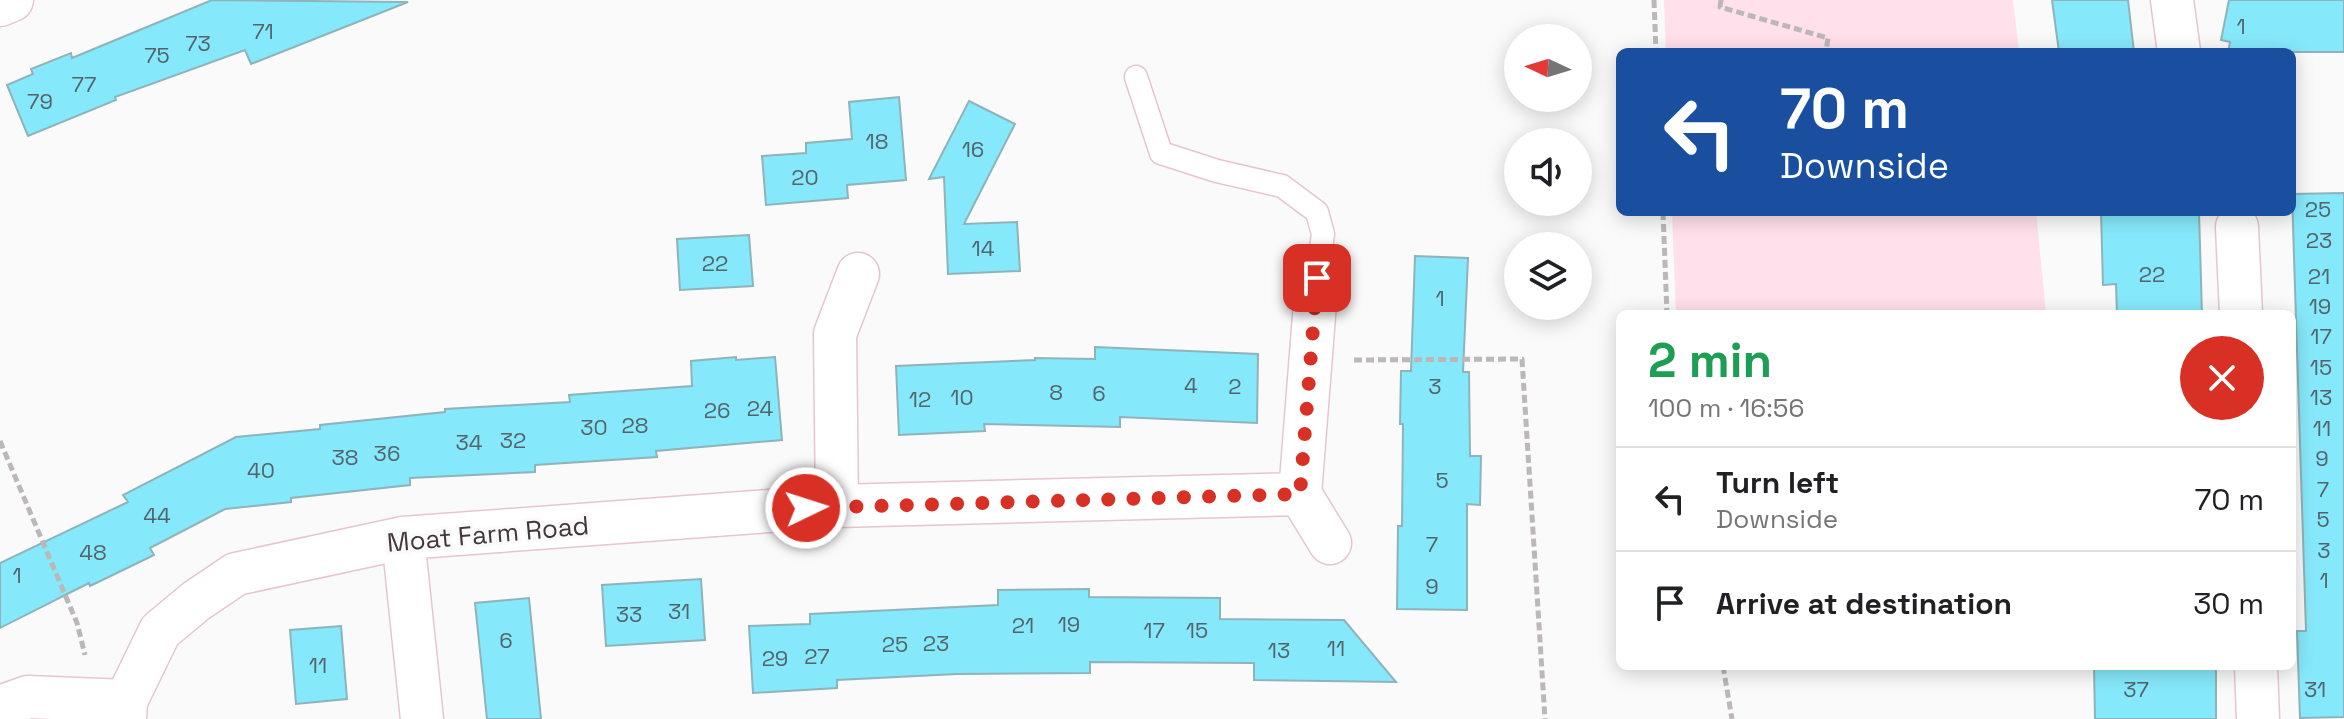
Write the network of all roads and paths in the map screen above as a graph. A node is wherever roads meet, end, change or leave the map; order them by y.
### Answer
1 (12, 0) edge
2 (1654, 0) edge
3 (1721, 0) edge
4 (2172, 0) edge
5 (0, 5) edge
6 (1656, 48) edge
7 (1827, 48) edge
8 (2178, 48) edge
9 (1136, 77) dead end
10 (1663, 216) edge
11 (2237, 227) dead end
12 (858, 274) dead end
13 (1317, 278) joint
14 (1667, 310) edge
15 (2241, 310) edge
16 (1341, 360) dead end
17 (0, 441) edge
18 (1300, 494) junction
19 (837, 506) junction
20 (403, 538) junction
21 (1330, 543) dead end
22 (87, 662) dead end
23 (1724, 670) edge
24 (2256, 670) edge
25 (0, 707) edge
26 (125, 710) edge
27 (422, 719) edge
28 (1545, 719) edge
29 (1732, 719) edge
30 (2258, 719) edge

1 - 5 street
2 - 6 path
3 - 7 path
4 - 8 street
9 - 13 lane
10 - 14 path
11 - 15 street
12 - 19 street
13 - 18 street
16 - 28 path
17 - 22 path
18 - 19 street, Moat Farm Road
18 - 21 street
19 - 20 street, Moat Farm Road
20 - 26 street, Moat Farm Road
20 - 27 street
23 - 29 path
24 - 30 street
25 - 26 street

